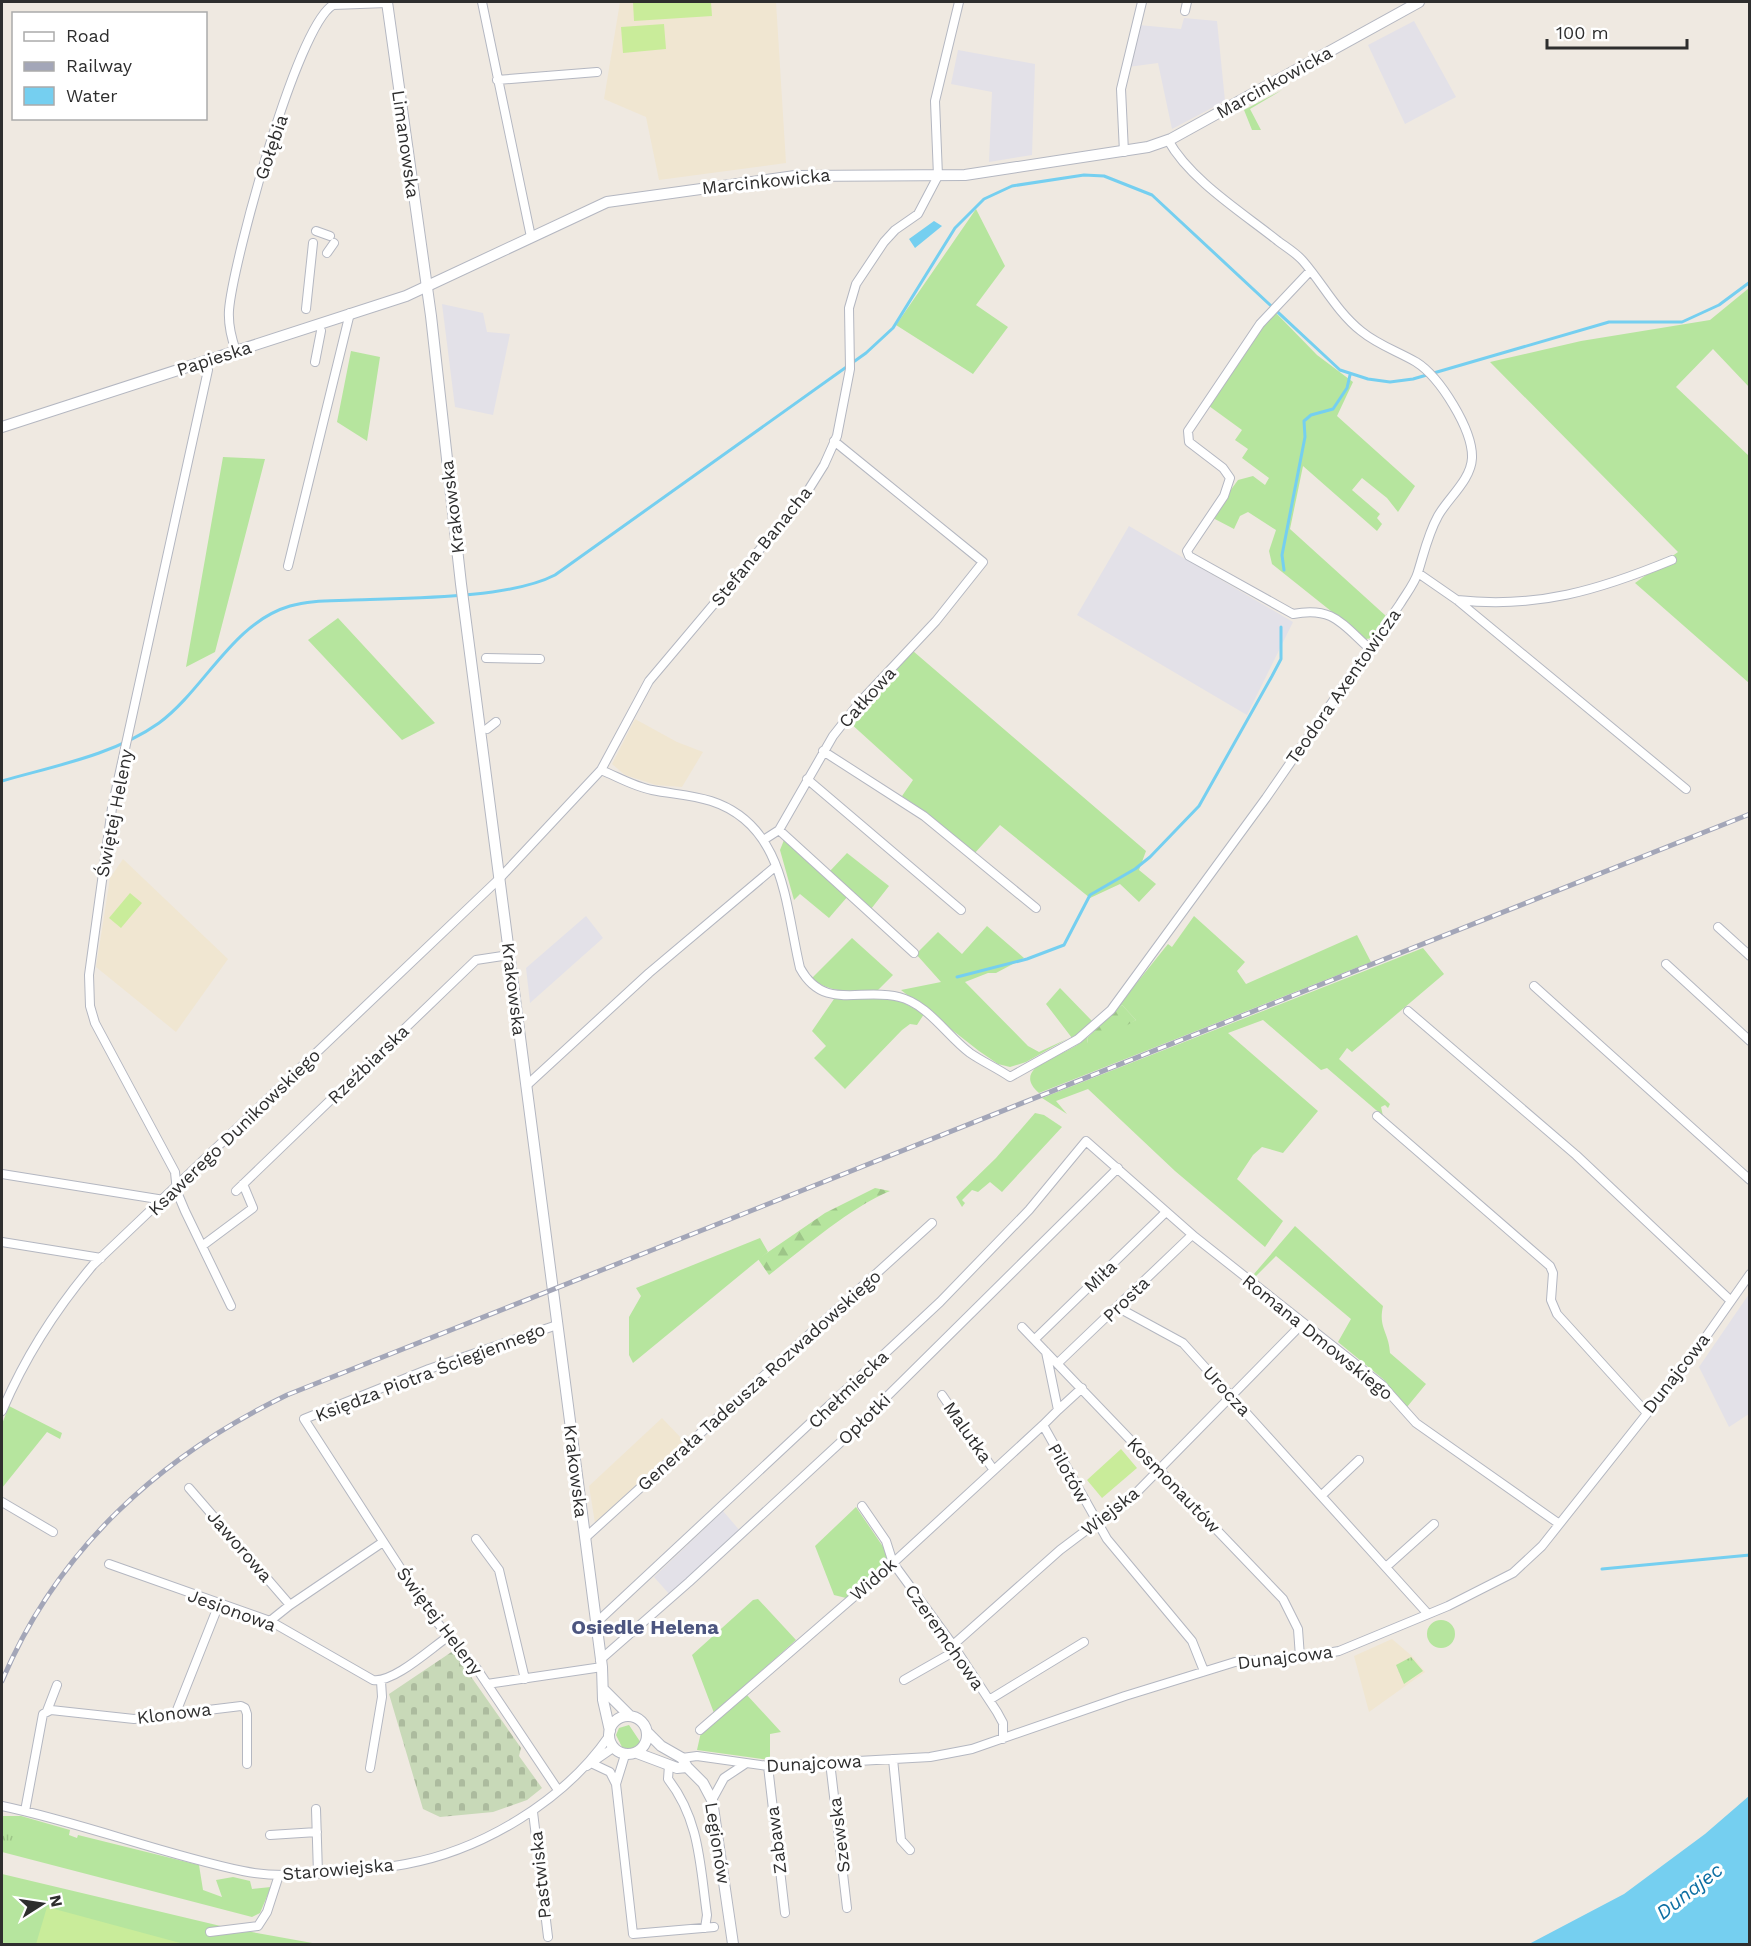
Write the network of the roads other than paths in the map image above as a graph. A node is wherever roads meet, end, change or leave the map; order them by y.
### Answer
1 (387, 2) edge
2 (482, 2) edge
3 (959, 2) edge
4 (1142, 2) edge
5 (1419, 2) edge
6 (597, 72) dead end
7 (497, 80) junction
8 (1168, 140) junction
9 (1124, 152) junction
10 (938, 176) junction
11 (316, 231) dead end
12 (531, 237) junction
13 (313, 243) dead end
14 (327, 253) dead end
15 (1310, 271) junction
16 (426, 287) junction
17 (306, 309) dead end
18 (350, 313) junction
19 (321, 331) dead end
20 (236, 351) junction
21 (205, 361) junction
22 (315, 362) dead end
23 (2, 427) edge
24 (834, 441) junction
25 (1672, 560) dead end
26 (288, 566) dead end
27 (1418, 573) junction
28 (1456, 600) junction
29 (1370, 650) junction
30 (486, 658) dead end
31 (540, 659) dead end
32 (496, 722) dead end
33 (487, 729) dead end
34 (823, 751) junction
35 (601, 770) junction
36 (807, 779) junction
37 (1686, 789) dead end
38 (779, 830) junction
39 (765, 839) junction
40 (776, 866) junction
41 (500, 879) junction
42 (1036, 908) dead end
43 (961, 910) dead end
44 (1718, 927) dead end
45 (914, 953) dead end
46 (509, 955) junction
47 (1749, 956) edge
48 (1666, 964) dead end
49 (1534, 986) dead end
50 (1408, 1011) dead end
51 (1749, 1041) edge
52 (526, 1086) junction
53 (1377, 1116) dead end
54 (1086, 1141) joint
55 (1118, 1168) junction
56 (2, 1174) edge
57 (1749, 1180) edge
58 (177, 1188) junction
59 (164, 1200) junction
60 (1166, 1212) junction
61 (932, 1223) dead end
62 (1192, 1235) junction
63 (2, 1242) edge
64 (202, 1246) junction
65 (101, 1258) junction
66 (1749, 1274) edge
67 (1731, 1301) junction
68 (231, 1306) dead end
69 (1117, 1307) junction
70 (1302, 1324) junction
71 (557, 1325) junction
72 (1022, 1327) dead end
73 (1035, 1339) junction
74 (1046, 1352) junction
75 (1059, 1362) junction
76 (1082, 1388) junction
77 (942, 1395) dead end
78 (1231, 1396) junction
79 (1058, 1410) junction
80 (2, 1412) edge
81 (1646, 1412) junction
82 (304, 1419) joint
83 (1043, 1425) junction
84 (1359, 1460) dead end
85 (1159, 1467) junction
86 (993, 1469) junction
87 (189, 1488) dead end
88 (1322, 1495) junction
89 (2, 1502) edge
90 (862, 1506) dead end
91 (1096, 1521) junction
92 (1558, 1523) junction
93 (1434, 1524) dead end
94 (53, 1532) dead end
95 (585, 1538) junction
96 (476, 1539) dead end
97 (382, 1542) junction
98 (893, 1563) junction
99 (109, 1564) dead end
100 (1386, 1567) junction
101 (219, 1604) junction
102 (290, 1605) junction
103 (1428, 1614) junction
104 (270, 1621) junction
105 (596, 1623) junction
106 (449, 1636) junction
107 (1084, 1642) dead end
108 (953, 1645) junction
109 (1300, 1657) junction
110 (601, 1664) junction
111 (1204, 1671) junction
112 (525, 1679) junction
113 (904, 1680) dead end
114 (381, 1681) junction
115 (487, 1684) junction
116 (57, 1685) dead end
117 (604, 1690) junction
118 (989, 1700) junction
119 (47, 1711) junction
120 (175, 1715) junction
121 (630, 1716) junction
122 (700, 1730) dead end
123 (609, 1733) junction
124 (648, 1733) junction
125 (1003, 1739) junction
126 (613, 1748) junction
127 (637, 1753) junction
128 (625, 1755) junction
129 (893, 1759) junction
130 (685, 1762) junction
131 (830, 1762) junction
132 (247, 1764) dead end
133 (593, 1764) junction
134 (745, 1764) junction
135 (669, 1765) junction
136 (768, 1766) junction
137 (584, 1767) junction
138 (370, 1768) dead end
139 (616, 1784) junction
140 (558, 1790) junction
141 (712, 1800) junction
142 (2, 1806) edge
143 (316, 1809) dead end
144 (25, 1811) junction
145 (532, 1812) junction
146 (317, 1832) junction
147 (270, 1835) dead end
148 (910, 1850) dead end
149 (318, 1874) junction
150 (279, 1875) junction
151 (848, 1908) dead end
152 (785, 1913) dead end
153 (210, 1932) dead end
154 (548, 1937) dead end
155 (733, 1944) edge

1 - 16 main road, Limanowska
1 - 20 street, Gołębia
2 - 7 street
3 - 10 street
4 - 9 street
5 - 8 main road, Marcinkowicka
6 - 7 street
7 - 12 street
8 - 9 main road, Marcinkowicka
8 - 15 street, Teodora Axentowicza
9 - 10 main road, Marcinkowicka
10 - 12 main road, Marcinkowicka
10 - 24 street, Stefana Banacha
11 - 14 street
12 - 16 main road, Marcinkowicka
13 - 17 street
15 - 27 street, Teodora Axentowicza
15 - 29 street
16 - 18 main road, Papieska
16 - 41 main road, Krakowska
18 - 20 main road, Papieska
18 - 26 street
19 - 22 street
20 - 21 main road, Papieska
21 - 23 main road, Papieska
21 - 58 street, Świętej Heleny
24 - 34 street, Całkowa
24 - 35 street, Stefana Banacha
25 - 28 street
27 - 28 street
27 - 29 street, Teodora Axentowicza
28 - 37 street
29 - 40 street, Teodora Axentowicza
30 - 31 street
32 - 33 street
34 - 36 street, Całkowa
34 - 42 street
35 - 39 street
35 - 41 street, Stefana Banacha
36 - 38 street, Całkowa
36 - 43 street
38 - 39 street, Całkowa
38 - 45 street
39 - 40 street
40 - 52 street
41 - 46 main road, Krakowska
41 - 58 street, Ksawerego Dunikowskiego
44 - 47 street
46 - 52 main road, Krakowska
46 - 64 street, Rzeźbiarska
48 - 51 street
49 - 57 street
50 - 67 street
52 - 71 main road, Krakowska
53 - 81 street
54 - 55 street, Romana Dmowskiego
54 - 105 street, Chełmiecka
55 - 60 street, Romana Dmowskiego
55 - 110 street, Opłotki
56 - 59 street
58 - 59 street, Ksawerego Dunikowskiego
58 - 64 street, Świętej Heleny
59 - 65 street, Ksawerego Dunikowskiego
60 - 62 street, Romana Dmowskiego
60 - 73 street, Miła
61 - 95 street, Generała Tadeusza Rozwadowskiego
62 - 69 street, Prosta
62 - 70 street, Romana Dmowskiego
63 - 65 street
64 - 68 street, Świętej Heleny
65 - 80 street, Ksawerego Dunikowskiego
66 - 67 street, Dunajcowa
67 - 81 street, Dunajcowa
69 - 75 street, Prosta
69 - 78 street, Urocza
70 - 78 street, Wiejska
70 - 92 street, Romana Dmowskiego
71 - 82 street, Księdza Piotra Ściegiennego
71 - 95 main road, Krakowska
72 - 73 street, Kosmonautów
73 - 74 street, Kosmonautów
74 - 75 street, Kosmonautów
74 - 79 street
75 - 76 street, Kosmonautów
76 - 79 street
76 - 85 street, Kosmonautów
77 - 86 street, Malutka
78 - 85 street, Wiejska
78 - 88 street, Urocza
79 - 83 street, Pilotów
81 - 92 street, Dunajcowa
82 - 97 street, Świętej Heleny
83 - 86 street, Widok
83 - 91 street, Pilotów
84 - 88 street
85 - 91 street, Wiejska
85 - 109 street, Kosmonautów
86 - 98 street, Widok
87 - 102 street, Jaworowa
88 - 100 street, Urocza
89 - 94 street
90 - 98 street, Czeremchowa
91 - 108 street, Wiejska
91 - 111 street, Pilotów
92 - 103 street, Dunajcowa
93 - 100 street
95 - 105 main road, Krakowska
96 - 112 street
97 - 102 street
97 - 106 street, Świętej Heleny
98 - 108 street, Czeremchowa
98 - 122 street, Widok
99 - 101 street, Jesionowa
100 - 103 street, Urocza
101 - 104 street, Jesionowa
101 - 120 street
102 - 104 street
103 - 109 street, Dunajcowa
104 - 114 street, Jesionowa
105 - 110 main road, Krakowska
106 - 114 street
106 - 115 street, Świętej Heleny
107 - 118 street
108 - 113 street, Wiejska
108 - 118 street, Czeremchowa
109 - 111 street, Dunajcowa
110 - 112 street
110 - 117 main road, Krakowska
111 - 125 street, Dunajcowa
112 - 115 street
114 - 138 street
115 - 140 street, Świętej Heleny
116 - 119 street
117 - 121 main road
117 - 123 main road, Krakowska
118 - 125 street, Czeremchowa
119 - 120 street, Klonowa
119 - 144 street
120 - 132 street, Klonowa
121 - 123 main road
121 - 124 main road
123 - 126 main road
123 - 137 street, Starowiejska
124 - 127 main road
124 - 130 main road
125 - 129 street, Dunajcowa
126 - 128 main road
126 - 133 street, Starowiejska
127 - 128 main road
127 - 135 main road
128 - 139 street
129 - 131 street, Dunajcowa
129 - 148 street
130 - 134 street, Dunajcowa
130 - 135 main road
130 - 141 main road, Legionów
131 - 136 street, Dunajcowa
131 - 151 street, Szewska
133 - 137 street, Starowiejska
133 - 139 street
134 - 136 street, Dunajcowa
134 - 141 street, Dunajcowa
135 - 139 street
136 - 152 street, Zabawa
137 - 140 street, Starowiejska
140 - 145 street, Starowiejska
141 - 155 main road, Legionów
142 - 144 street, Starowiejska
143 - 146 street
144 - 150 street, Starowiejska
145 - 149 street, Starowiejska
145 - 154 street, Pastwiska
146 - 147 street
146 - 149 street
149 - 150 street, Starowiejska
150 - 153 street

